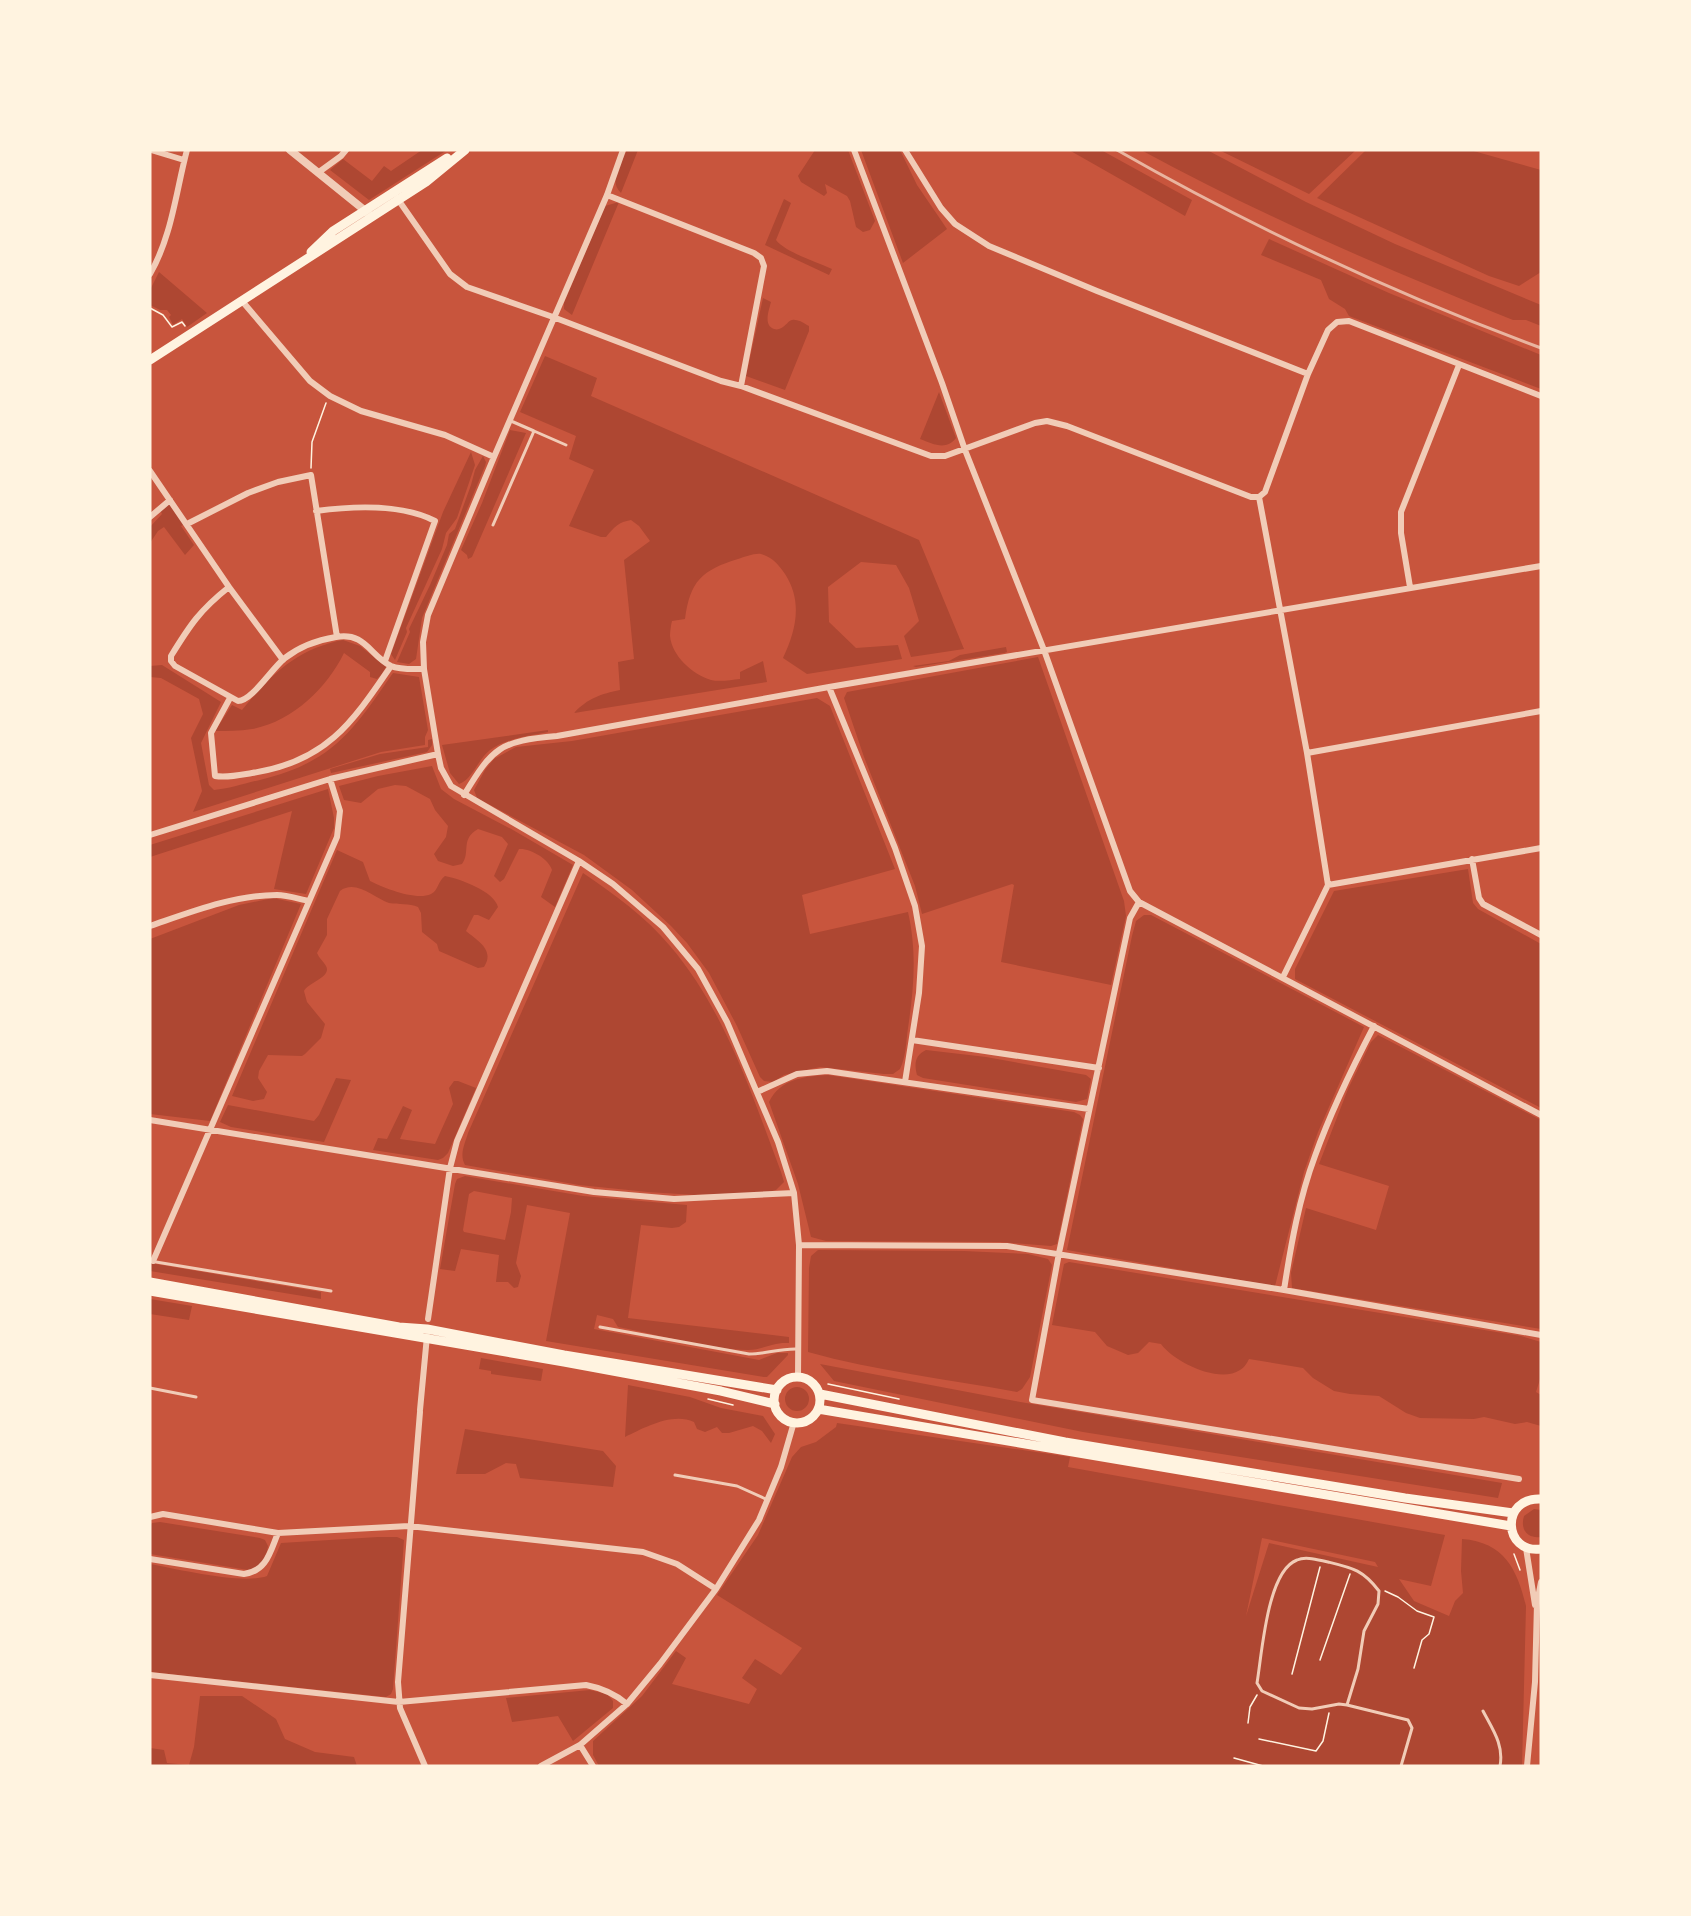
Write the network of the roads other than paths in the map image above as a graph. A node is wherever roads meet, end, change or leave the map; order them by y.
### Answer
1 (151, 150) edge
2 (187, 150) edge
3 (290, 150) edge
4 (346, 150) edge
5 (459, 150) edge
6 (465, 150) edge
7 (623, 150) edge
8 (854, 150) edge
9 (905, 150) edge
10 (184, 160) junction
11 (319, 172) junction
12 (607, 195) junction
13 (396, 196) junction
14 (368, 213) junction
15 (151, 270) edge
16 (242, 301) junction
17 (553, 317) junction
18 (150, 360) edge
19 (1459, 365) junction
20 (1308, 374) junction
21 (741, 386) junction
22 (1541, 396) edge
23 (510, 421) junction
24 (534, 431) junction
25 (566, 445) dead end
26 (965, 450) junction
27 (494, 457) junction
28 (150, 471) edge
29 (1259, 497) junction
30 (170, 500) junction
31 (316, 511) junction
32 (150, 517) edge
33 (187, 524) junction
34 (493, 525) dead end
35 (1541, 566) edge
36 (229, 587) junction
37 (1410, 587) junction
38 (1281, 610) junction
39 (337, 637) junction
40 (1044, 650) junction
41 (283, 660) junction
42 (385, 661) junction
43 (391, 666) junction
44 (424, 669) junction
45 (829, 687) junction
46 (230, 698) junction
47 (1541, 711) edge
48 (1307, 753) junction
49 (438, 754) junction
50 (330, 779) junction
51 (464, 795) junction
52 (150, 835) edge
53 (1541, 848) edge
54 (1472, 860) junction
55 (579, 861) junction
56 (1328, 885) junction
57 (309, 901) junction
58 (1139, 902) junction
59 (150, 926) edge
60 (1541, 935) edge
61 (1283, 977) junction
62 (1374, 1026) junction
63 (912, 1040) junction
64 (1099, 1068) junction
65 (905, 1082) junction
66 (757, 1092) junction
67 (1089, 1109) junction
68 (1541, 1115) edge
69 (150, 1120) edge
70 (210, 1129) junction
71 (450, 1168) junction
72 (794, 1193) junction
73 (799, 1245) junction
74 (1059, 1253) junction
75 (151, 1261) edge
76 (150, 1282) edge
77 (1284, 1290) junction
78 (150, 1291) edge
79 (331, 1291) dead end
80 (600, 1327) dead end
81 (427, 1329) junction
82 (1541, 1335) edge
83 (799, 1349) junction
84 (798, 1377) junction
85 (150, 1388) edge
86 (777, 1390) junction
87 (820, 1394) junction
88 (196, 1396) dead end
89 (775, 1404) junction
90 (818, 1409) junction
91 (794, 1422) junction
92 (675, 1475) dead end
93 (1519, 1479) dead end
94 (1541, 1499) edge
95 (768, 1500) junction
96 (1513, 1514) junction
97 (150, 1517) edge
98 (409, 1526) junction
99 (1511, 1526) junction
100 (278, 1533) junction
101 (1526, 1548) junction
102 (1541, 1549) edge
103 (150, 1559) edge
104 (1541, 1582) edge
105 (716, 1589) junction
106 (1537, 1614) junction
107 (150, 1675) edge
108 (399, 1702) junction
109 (627, 1704) junction
110 (1347, 1705) junction
111 (1483, 1711) dead end
112 (580, 1745) junction
113 (425, 1766) edge
114 (541, 1766) edge
115 (593, 1766) edge
116 (1401, 1766) edge
117 (1500, 1766) edge
118 (1527, 1766) edge

1 - 10 street
2 - 10 street
3 - 11 street
4 - 11 street
5 - 13 main road
6 - 13 main road
7 - 12 street
8 - 26 street
9 - 20 street
10 - 15 street
11 - 14 street
12 - 17 street
12 - 21 street
13 - 14 main road
13 - 17 street
14 - 16 main road
16 - 18 main road
16 - 27 street
17 - 21 street
17 - 23 street
19 - 20 street
19 - 22 street
19 - 37 street
20 - 29 street
21 - 26 street
23 - 24 lane
23 - 27 street
24 - 25 lane
24 - 34 lane
26 - 29 street
26 - 40 street
27 - 44 street
28 - 30 street
29 - 38 street
30 - 32 street
30 - 33 street
31 - 33 street
31 - 39 street
31 - 42 street
33 - 36 street
35 - 37 street
36 - 41 street
36 - 46 street
37 - 38 street
38 - 40 street
38 - 48 street
39 - 41 street
39 - 42 street
40 - 45 street
40 - 58 street
41 - 46 street
42 - 43 street
43 - 44 street
43 - 46 street
44 - 49 street
45 - 51 street
45 - 63 street
47 - 48 street
48 - 56 street
49 - 50 street
49 - 51 street
50 - 52 street
50 - 57 street
51 - 55 street
53 - 54 street
54 - 56 street
54 - 60 street
55 - 66 street
55 - 71 street
56 - 61 street
57 - 59 street
57 - 70 street
58 - 61 street
58 - 64 street
61 - 62 street
62 - 68 street
62 - 77 street
63 - 64 street
63 - 65 street
64 - 67 street
65 - 66 street
65 - 67 street
66 - 72 street
67 - 74 street
69 - 70 street
70 - 71 street
70 - 75 street
71 - 72 street
71 - 81 street
72 - 73 street
73 - 74 street
73 - 83 street
74 - 77 street
74 - 93 street
75 - 79 lane
76 - 81 main road
77 - 82 street
78 - 81 main road
80 - 83 lane
81 - 86 main road
81 - 89 main road
81 - 98 street
83 - 84 street
84 - 86 main road
84 - 87 main road
85 - 88 lane
86 - 89 main road
87 - 90 main road
87 - 96 main road
89 - 91 main road
90 - 91 main road
90 - 99 main road
91 - 95 street
92 - 95 lane
94 - 96 main road
95 - 105 street
96 - 99 main road
97 - 100 street
98 - 100 street
98 - 105 street
98 - 108 street
99 - 101 main road
100 - 103 street
101 - 102 main road
101 - 106 street
104 - 106 street
105 - 109 street
106 - 118 street
107 - 108 street
108 - 109 street
108 - 113 street
109 - 112 street
110 - 110 lane
110 - 116 lane
111 - 117 lane
112 - 114 street
112 - 115 street

